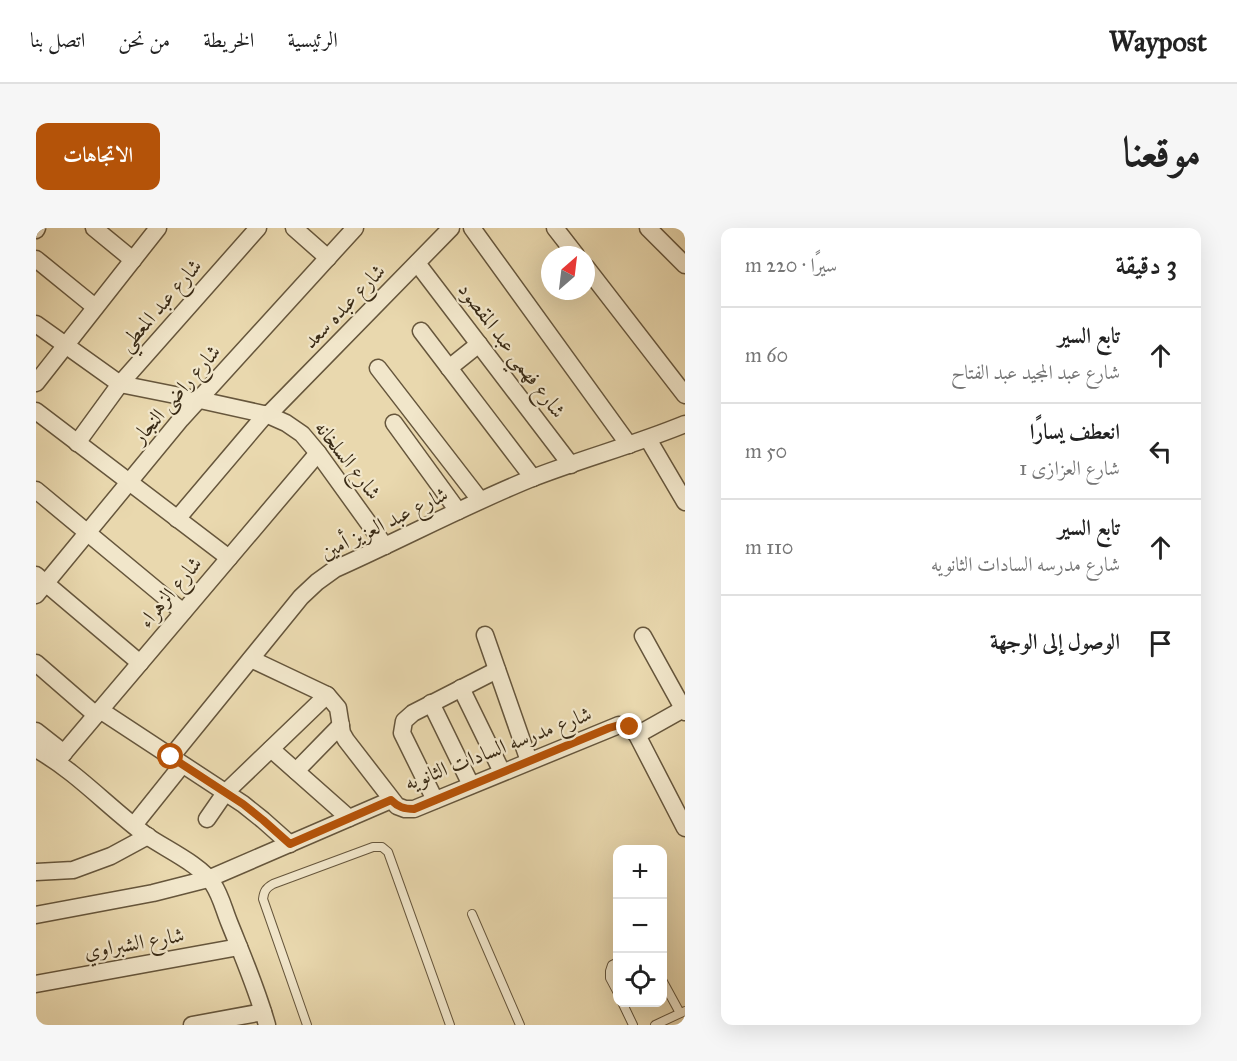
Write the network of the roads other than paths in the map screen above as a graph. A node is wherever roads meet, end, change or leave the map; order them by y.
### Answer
1 (94, 228) edge
2 (158, 228) edge
3 (258, 228) edge
4 (294, 228) edge
5 (355, 228) edge
6 (451, 228) edge
7 (472, 228) edge
8 (555, 228) edge
9 (648, 228) edge
10 (569, 246) edge
11 (328, 258) junction
12 (36, 259) edge
13 (132, 260) junction
14 (417, 263) junction
15 (685, 266) edge
16 (595, 279) edge
17 (95, 307) junction
18 (36, 324) edge
19 (421, 331) dead end
20 (479, 344) junction
21 (65, 345) junction
22 (378, 368) dead end
23 (449, 368) junction
24 (36, 383) edge
25 (120, 384) junction
26 (685, 395) edge
27 (200, 400) junction
28 (36, 411) edge
29 (267, 415) junction
30 (394, 423) dead end
31 (685, 424) edge
32 (648, 439) junction
33 (77, 443) junction
34 (629, 445) junction
35 (318, 453) junction
36 (571, 465) junction
37 (533, 478) junction
38 (129, 482) junction
39 (36, 490) edge
40 (480, 500) junction
41 (685, 502) edge
42 (458, 511) junction
43 (177, 519) junction
44 (87, 533) junction
45 (386, 546) junction
46 (229, 558) junction
47 (39, 585) edge
48 (183, 612) junction
49 (485, 635) dead end
50 (643, 636) dead end
51 (251, 659) junction
52 (36, 663) edge
53 (140, 663) junction
54 (497, 670) junction
55 (461, 688) junction
56 (327, 695) junction
57 (431, 703) junction
58 (685, 710) edge
59 (98, 713) junction
60 (341, 725) junction
61 (36, 731) edge
62 (637, 735) junction
63 (271, 749) junction
64 (47, 755) edge
65 (177, 761) junction
66 (529, 761) junction
67 (297, 771) junction
68 (502, 772) junction
69 (471, 785) junction
70 (225, 793) junction
71 (391, 800) junction
72 (435, 800) junction
73 (349, 818) junction
74 (207, 819) dead end
75 (683, 820) edge
76 (134, 825) junction
77 (148, 836) junction
78 (290, 844) junction
79 (36, 872) edge
80 (208, 879) junction
81 (472, 914) dead end
82 (36, 915) edge
83 (239, 947) junction
84 (613, 964) edge
85 (613, 982) edge
86 (36, 984) edge
87 (667, 986) edge
88 (624, 1007) edge
89 (683, 1012) edge
90 (265, 1018) edge
91 (192, 1025) edge
92 (307, 1025) edge
93 (450, 1025) edge
94 (520, 1025) edge
95 (633, 1025) edge
96 (655, 1025) edge

1 - 13 street
2 - 13 street
3 - 25 street, شارع عبد المعطي
4 - 11 street
5 - 11 street, شارع راضى النجار
6 - 14 street, شارع عبده سعد
7 - 34 street
8 - 10 street
9 - 15 street
11 - 27 street, شارع راضى النجار
12 - 17 street
13 - 17 street
14 - 20 street, شارع فهمي عبد المقصود
14 - 29 street, شارع عبده سعد
16 - 26 street
17 - 21 street
18 - 21 street, شارع السلخانه
19 - 23 street
20 - 23 street
20 - 36 street, شارع فهمي عبد المقصود
21 - 24 street
21 - 25 street, شارع السلخانه
22 - 40 street
23 - 37 street
25 - 27 street, شارع السلخانه
25 - 33 street, شارع عبد المعطي
27 - 29 street, شارع السلخانه
27 - 38 street, شارع راضى النجار
28 - 33 street
29 - 35 street, شارع السلخانه
29 - 43 street, شارع عبده سعد
30 - 42 street
31 - 32 street, شارع عبد العزيز أمين
32 - 34 street, شارع عبد العزيز أمين
32 - 41 street
33 - 38 street
34 - 36 street, شارع عبد العزيز أمين
35 - 45 street, شارع السلخانه
35 - 46 street, شارع الزهراء
36 - 37 street, شارع عبد العزيز أمين
37 - 40 street, شارع عبد العزيز أمين
38 - 43 street
38 - 44 street, شارع راضى النجار
39 - 44 street
40 - 42 street, شارع عبد العزيز أمين
42 - 45 street, شارع عبد العزيز أمين
43 - 46 street
44 - 47 street, شارع راضى النجار
44 - 48 street
45 - 51 street, شارع عبد العزيز أمين
46 - 48 street, شارع الزهراء
47 - 53 street
48 - 53 street, شارع الزهراء
49 - 54 street
50 - 58 street
51 - 56 street
51 - 65 street, شارع عبد العزيز أمين
52 - 59 street
53 - 59 street, شارع الزهراء
54 - 55 street
54 - 66 street
55 - 57 street
55 - 68 street
56 - 60 street, شارع مدرسه السادات الثانويه
56 - 63 street
57 - 69 street
57 - 72 street
58 - 62 street
59 - 64 street, شارع الزهراء
59 - 65 street
60 - 67 street
60 - 71 street, شارع مدرسه السادات الثانويه
61 - 64 street
62 - 66 street, شارع مدرسه السادات الثانويه
62 - 75 street
63 - 67 street
63 - 70 street
64 - 76 street
65 - 70 street
65 - 76 street, شارع عبد العزيز أمين
66 - 68 street, شارع مدرسه السادات الثانويه
67 - 73 street
68 - 69 street, شارع مدرسه السادات الثانويه
69 - 72 street, شارع مدرسه السادات الثانويه
70 - 74 street
70 - 78 street
71 - 72 street, شارع مدرسه السادات الثانويه
71 - 73 street
73 - 78 street
76 - 77 street
77 - 79 street
77 - 80 street
78 - 80 street
80 - 82 street
80 - 83 street
81 - 94 lane
83 - 86 street, شارع الشبراوي
83 - 90 street
84 - 85 lane
87 - 89 lane
88 - 95 lane
89 - 96 lane
90 - 91 street
92 - 93 lane

